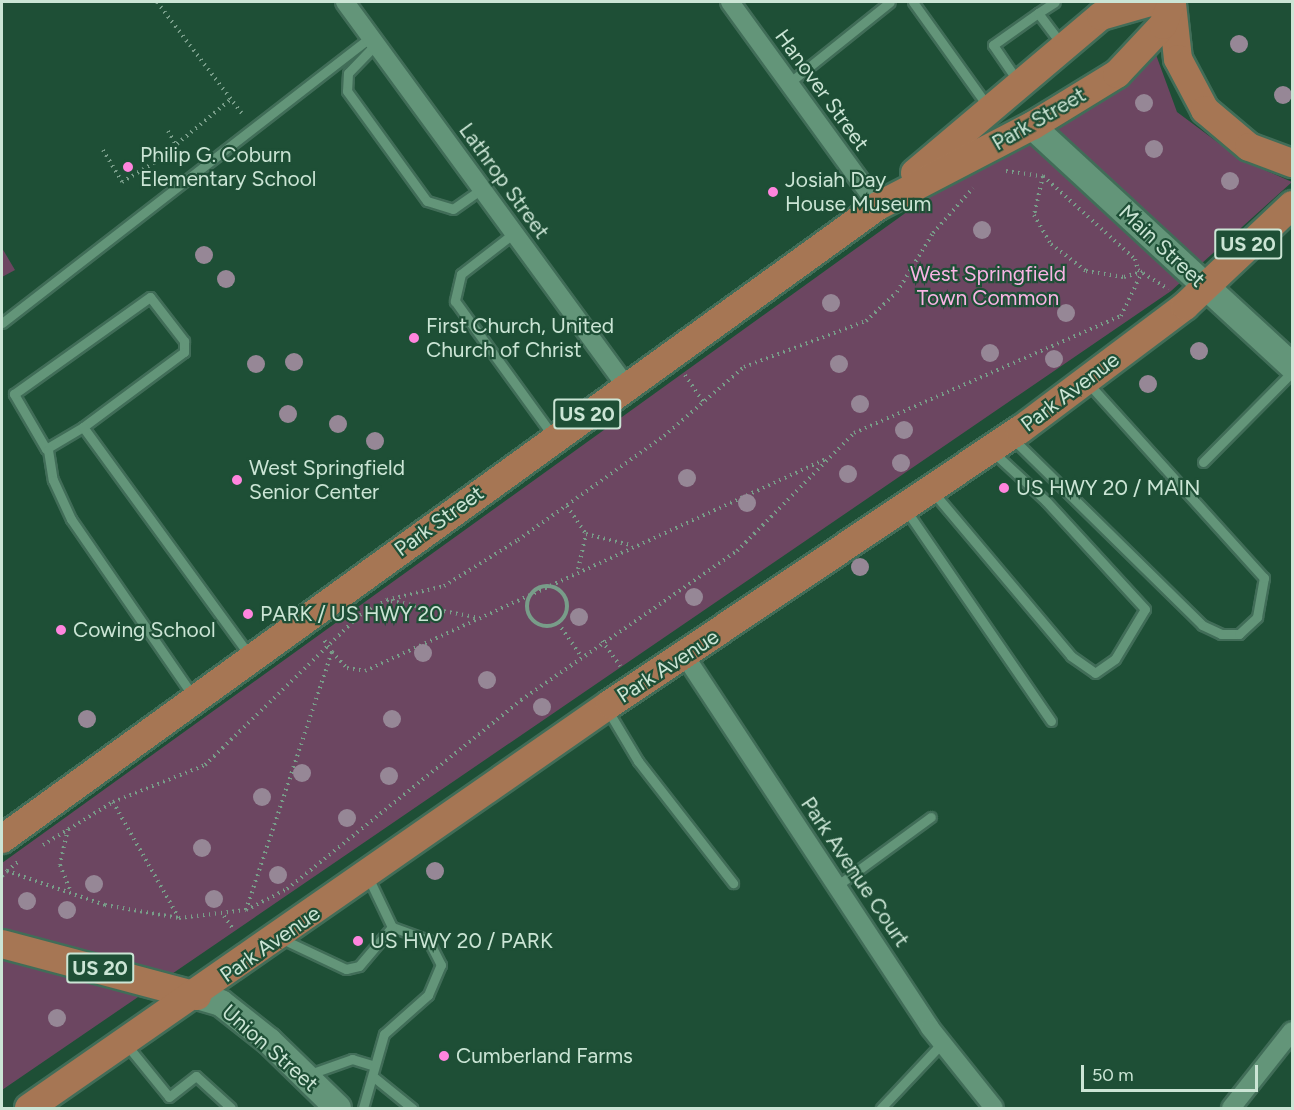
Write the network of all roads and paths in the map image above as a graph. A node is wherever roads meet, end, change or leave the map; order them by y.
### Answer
1 (157, 2) edge
2 (345, 2) edge
3 (730, 2) edge
4 (890, 2) edge
5 (913, 2) edge
6 (1055, 2) edge
7 (1150, 2) edge
8 (1172, 2) edge
9 (1105, 6) edge
10 (1038, 13) junction
11 (374, 40) junction
12 (1065, 48) junction
13 (789, 83) junction
14 (1020, 85) junction
15 (231, 99) junction
16 (991, 110) junction
17 (1032, 126) junction
18 (254, 129) junction
19 (168, 131) dead end
20 (176, 145) junction
21 (103, 150) dead end
22 (1293, 163) edge
23 (994, 176) dead end
24 (1043, 176) junction
25 (978, 184) dead end
26 (482, 189) junction
27 (1293, 205) edge
28 (878, 206) junction
29 (514, 233) junction
30 (1142, 272) junction
31 (1207, 287) junction
32 (1171, 291) dead end
33 (2, 324) edge
34 (680, 366) dead end
35 (1293, 366) edge
36 (1293, 372) edge
37 (1086, 381) junction
38 (626, 387) junction
39 (704, 403) junction
40 (83, 427) junction
41 (555, 438) junction
42 (1000, 443) junction
43 (48, 450) junction
44 (827, 459) junction
45 (1203, 462) dead end
46 (932, 490) junction
47 (567, 507) junction
48 (904, 508) junction
49 (586, 534) junction
50 (630, 545) junction
51 (578, 569) junction
52 (540, 588) junction
53 (387, 600) junction
54 (312, 613) junction
55 (476, 617) junction
56 (558, 623) junction
57 (602, 641) junction
58 (327, 646) junction
59 (332, 652) junction
60 (581, 656) junction
61 (685, 656) junction
62 (251, 657) junction
63 (623, 669) dead end
64 (194, 698) junction
65 (606, 707) junction
66 (1051, 721) dead end
67 (113, 802) junction
68 (931, 817) dead end
69 (68, 827) junction
70 (2, 839) edge
71 (35, 850) dead end
72 (27, 855) dead end
73 (7, 871) junction
74 (2, 876) edge
75 (367, 876) junction
76 (733, 883) dead end
77 (838, 885) junction
78 (70, 890) junction
79 (246, 910) junction
80 (224, 916) junction
81 (179, 918) junction
82 (392, 927) junction
83 (233, 929) dead end
84 (280, 938) junction
85 (2, 944) edge
86 (197, 996) junction
87 (1293, 1031) edge
88 (942, 1043) junction
89 (126, 1044) junction
90 (372, 1065) junction
91 (304, 1076) junction
92 (375, 1078) junction
93 (330, 1106) edge
94 (29, 1108) edge
95 (231, 1108) edge
96 (363, 1108) edge
97 (412, 1108) edge
98 (881, 1108) edge
99 (994, 1108) edge
100 (1231, 1108) edge

1 - 15 path
2 - 11 street, Lathrop Street
3 - 13 street, Hanover Street
4 - 13 lane
5 - 16 lane
6 - 10 lane
7 - 9 main road, Park Street
8 - 17 main road, Park Street / US 20
8 - 22 main road
9 - 12 main road, Park Street
10 - 12 lane
10 - 14 lane
11 - 18 lane
11 - 26 street, Lathrop Street
11 - 26 lane
12 - 14 main road, Park Street
13 - 28 street, Hanover Street
14 - 16 main road, Park Street
15 - 18 path
15 - 20 path
16 - 28 main road, Park Street
17 - 28 main road, Park Street / US 20
17 - 31 street, Main Street
18 - 33 lane
19 - 20 path
20 - 21 path
23 - 24 path
24 - 30 path
24 - 30 path
25 - 39 path
26 - 29 street, Lathrop Street
27 - 31 main road, Park Avenue / US 20
28 - 38 main road, Park Street / US 20
29 - 38 street, Lathrop Street
29 - 41 lane
30 - 32 path
30 - 44 path
31 - 35 street, Main Street
31 - 37 main road, Park Avenue / US 20
34 - 39 path
36 - 45 lane
37 - 42 main road, Park Avenue / US 20
37 - 42 lane
38 - 41 main road, Park Street / US 20
39 - 47 path
40 - 43 lane
40 - 43 lane
40 - 62 lane
41 - 54 main road, Park Street / US 20
42 - 46 main road, Park Avenue / US 20
42 - 46 lane
43 - 64 lane
44 - 50 path
44 - 57 path
46 - 48 main road, Park Avenue / US 20
47 - 49 path
47 - 53 path
48 - 61 main road, Park Avenue / US 20
48 - 66 lane
49 - 50 path
49 - 51 path
50 - 51 path
51 - 52 path
52 - 55 path
52 - 56 path
52 - 56 path
53 - 55 path
53 - 58 path
54 - 58 path
54 - 62 main road, Park Street / US 20
55 - 59 path
56 - 60 path
57 - 60 path
57 - 63 path
58 - 59 path
58 - 67 path
59 - 79 path
60 - 79 path
61 - 65 main road, Park Avenue / US 20
61 - 77 street, Park Avenue Court
62 - 64 main road, Park Street / US 20
64 - 70 main road, Park Street / US 20
65 - 75 main road, Park Avenue / US 20
65 - 76 lane
67 - 69 path
67 - 81 path
68 - 77 lane
69 - 71 path
69 - 78 path
72 - 73 path
73 - 74 path
73 - 78 path
75 - 82 lane
75 - 84 main road, Park Avenue / US 20
77 - 88 street, Park Avenue Court
78 - 81 path
79 - 80 path
80 - 81 path
80 - 83 path
82 - 84 lane
82 - 90 lane
84 - 86 main road, Park Avenue / US 20
85 - 86 main road, US 20
86 - 89 main road, Park Avenue
86 - 91 street, Union Street
87 - 100 street
88 - 98 lane
88 - 99 street, Park Avenue Court
89 - 94 main road, Park Avenue
89 - 95 lane
90 - 91 lane
90 - 92 lane
91 - 93 street, Union Street
92 - 96 lane
92 - 97 lane

